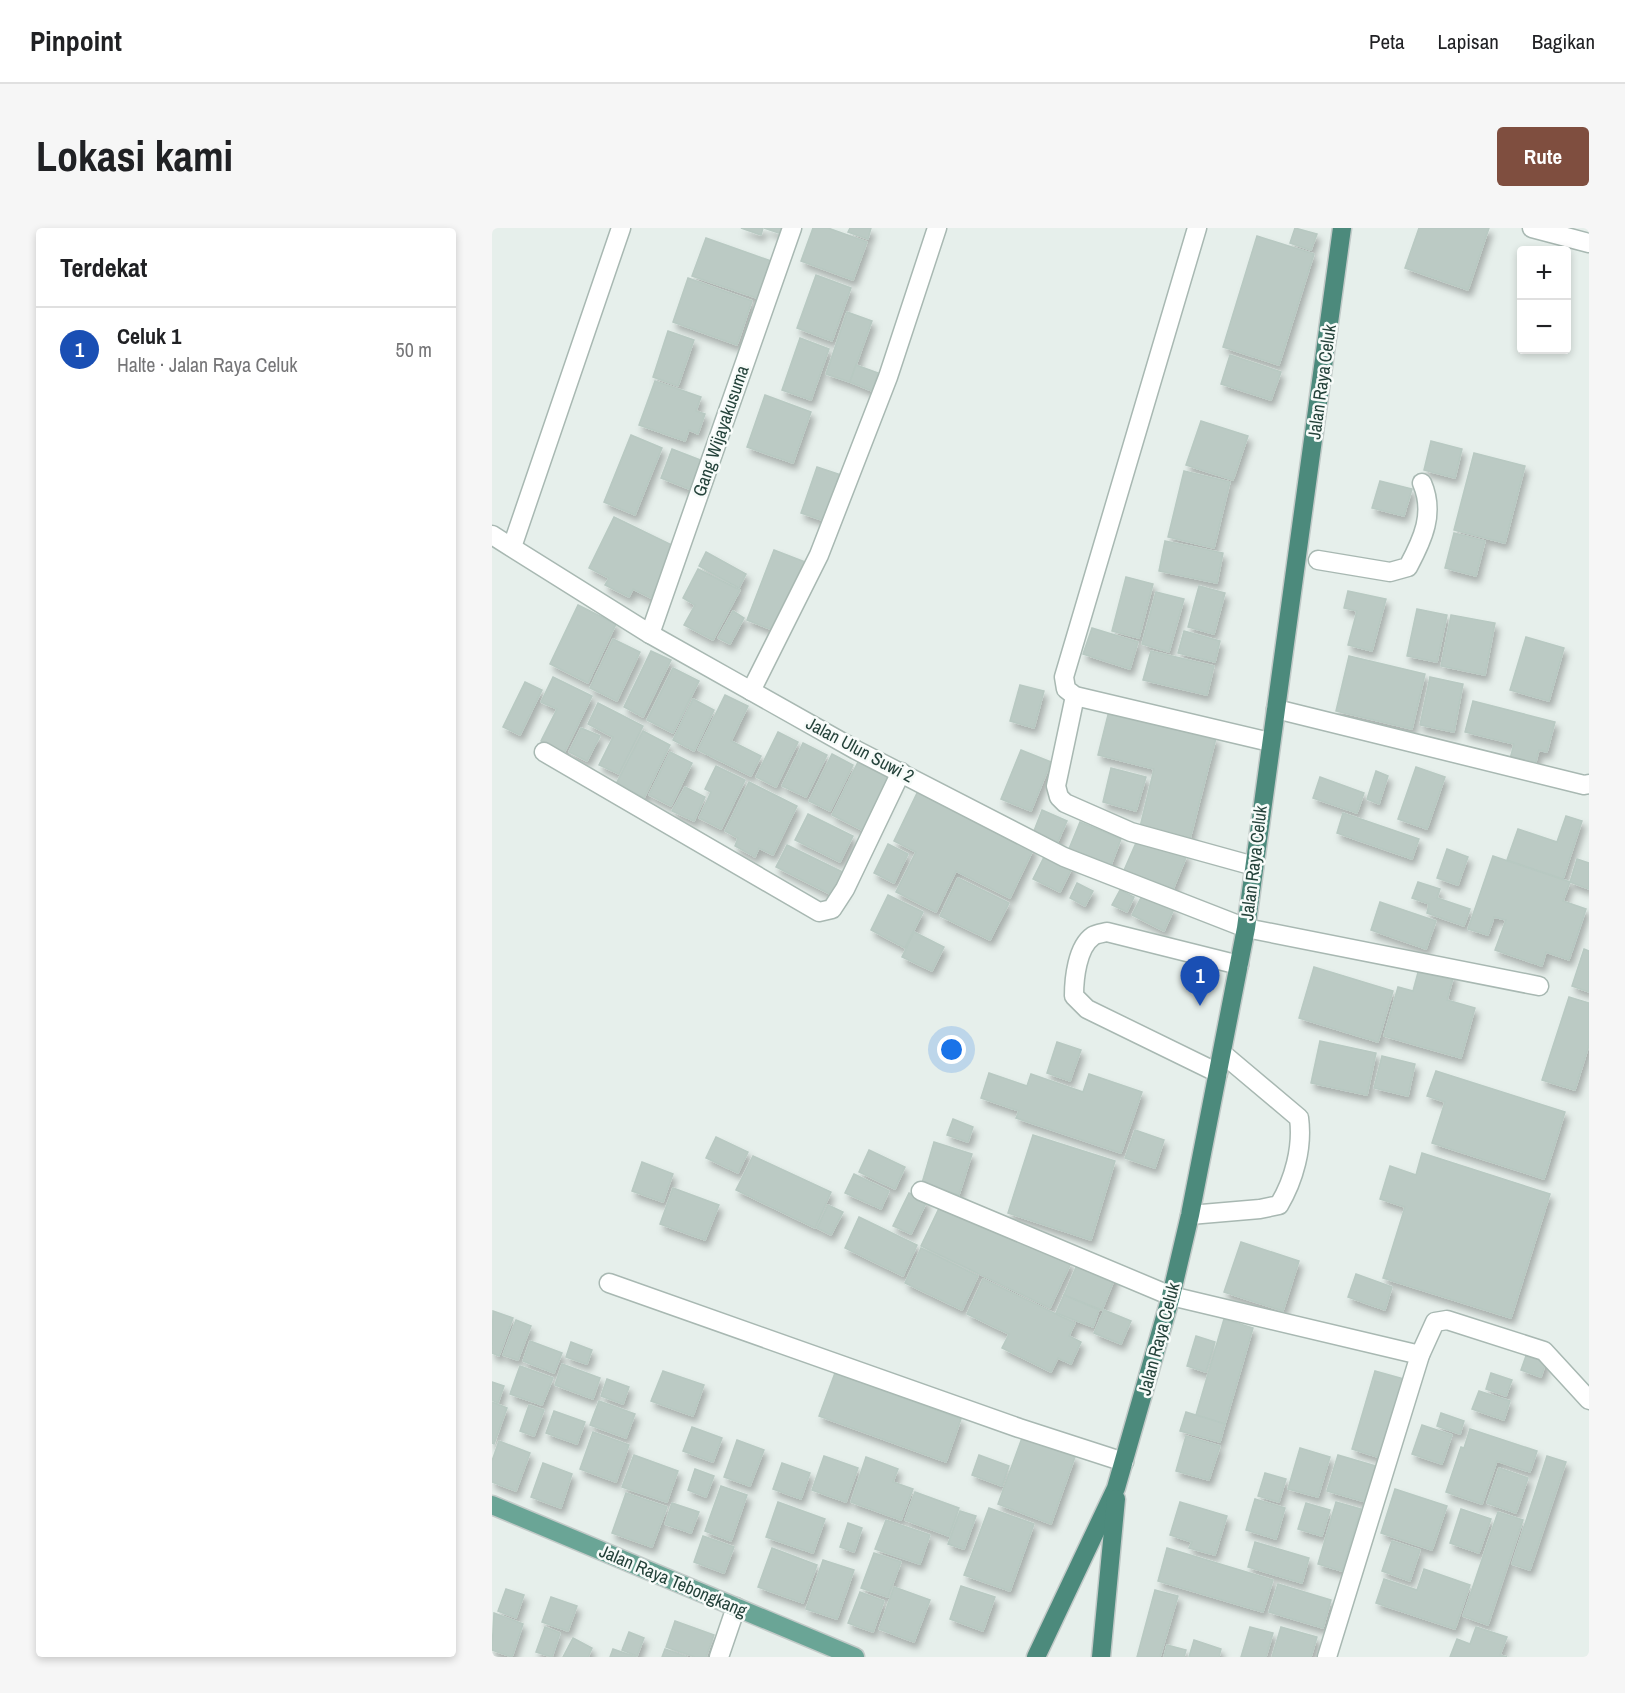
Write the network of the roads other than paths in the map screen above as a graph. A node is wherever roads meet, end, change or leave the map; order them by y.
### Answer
1 (621, 228) edge
2 (792, 228) edge
3 (937, 228) edge
4 (1197, 228) edge
5 (1342, 228) edge
6 (1532, 228) edge
7 (1589, 243) edge
8 (1422, 483) dead end
9 (492, 535) edge
10 (512, 547) junction
11 (1297, 555) junction
12 (650, 634) junction
13 (751, 691) junction
14 (1075, 696) junction
15 (1276, 709) junction
16 (1270, 742) junction
17 (544, 752) dead end
18 (901, 772) junction
19 (1589, 784) edge
20 (1254, 866) junction
21 (1246, 928) junction
22 (1239, 965) junction
23 (1539, 986) dead end
24 (1223, 1054) junction
25 (1218, 1073) junction
26 (921, 1191) dead end
27 (1190, 1215) junction
28 (609, 1283) dead end
29 (1171, 1296) junction
30 (1420, 1355) junction
31 (1589, 1400) edge
32 (1124, 1462) junction
33 (1116, 1488) junction
34 (492, 1505) edge
35 (736, 1607) junction
36 (719, 1657) edge
37 (855, 1657) edge
38 (1036, 1657) edge
39 (1101, 1657) edge
40 (1326, 1657) edge

1 - 10 street
2 - 12 street, Gang Wijayakusuma
3 - 13 street
4 - 14 street
5 - 11 highway, Jalan Raya Celuk
6 - 7 street
8 - 11 street
9 - 10 street, Jalan Ulun Suwi 2
10 - 12 street, Jalan Ulun Suwi 2
11 - 15 highway, Jalan Raya Celuk
12 - 13 street, Jalan Ulun Suwi 2
13 - 18 street, Jalan Ulun Suwi 2
14 - 16 street
14 - 20 street
15 - 16 highway, Jalan Raya Celuk
15 - 19 street
16 - 20 highway, Jalan Raya Celuk
17 - 18 street
18 - 21 street, Jalan Ulun Suwi 2
20 - 21 highway, Jalan Raya Celuk
21 - 22 highway, Jalan Raya Celuk
21 - 23 street, Jalan Ulun Suwi 2
22 - 24 highway, Jalan Raya Celuk
22 - 25 street
24 - 25 highway, Jalan Raya Celuk
24 - 27 street
25 - 27 highway, Jalan Raya Celuk
26 - 29 street
27 - 29 highway, Jalan Raya Celuk
28 - 32 street
29 - 30 street
29 - 32 highway, Jalan Raya Celuk
30 - 31 street
30 - 40 street
32 - 33 highway, Jalan Raya Celuk
33 - 38 highway, Jalan Raya Celuk
33 - 39 highway, Jalan Raya Celuk
34 - 35 main road, Jalan Raya Tebongkang
35 - 36 street
35 - 37 main road, Jalan Raya Tebongkang

